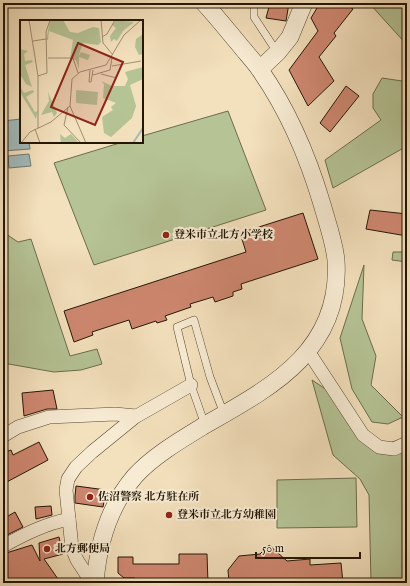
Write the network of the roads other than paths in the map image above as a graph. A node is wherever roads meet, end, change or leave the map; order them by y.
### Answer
1 (204, 3) edge
2 (254, 3) edge
3 (304, 3) edge
4 (278, 52) junction
5 (260, 69) junction
6 (308, 351) junction
7 (190, 385) junction
8 (224, 414) junction
9 (136, 416) junction
10 (205, 426) junction
11 (3, 436) edge
12 (407, 443) edge
13 (69, 519) junction
14 (3, 546) edge
15 (92, 583) edge
16 (95, 583) edge

1 - 5 street
2 - 4 lane
3 - 4 street
4 - 5 street
5 - 6 street
6 - 8 street
6 - 12 street
7 - 8 lane
7 - 9 street
7 - 10 lane
8 - 10 street
9 - 11 street
9 - 13 street
10 - 16 street
13 - 14 street
13 - 15 street

